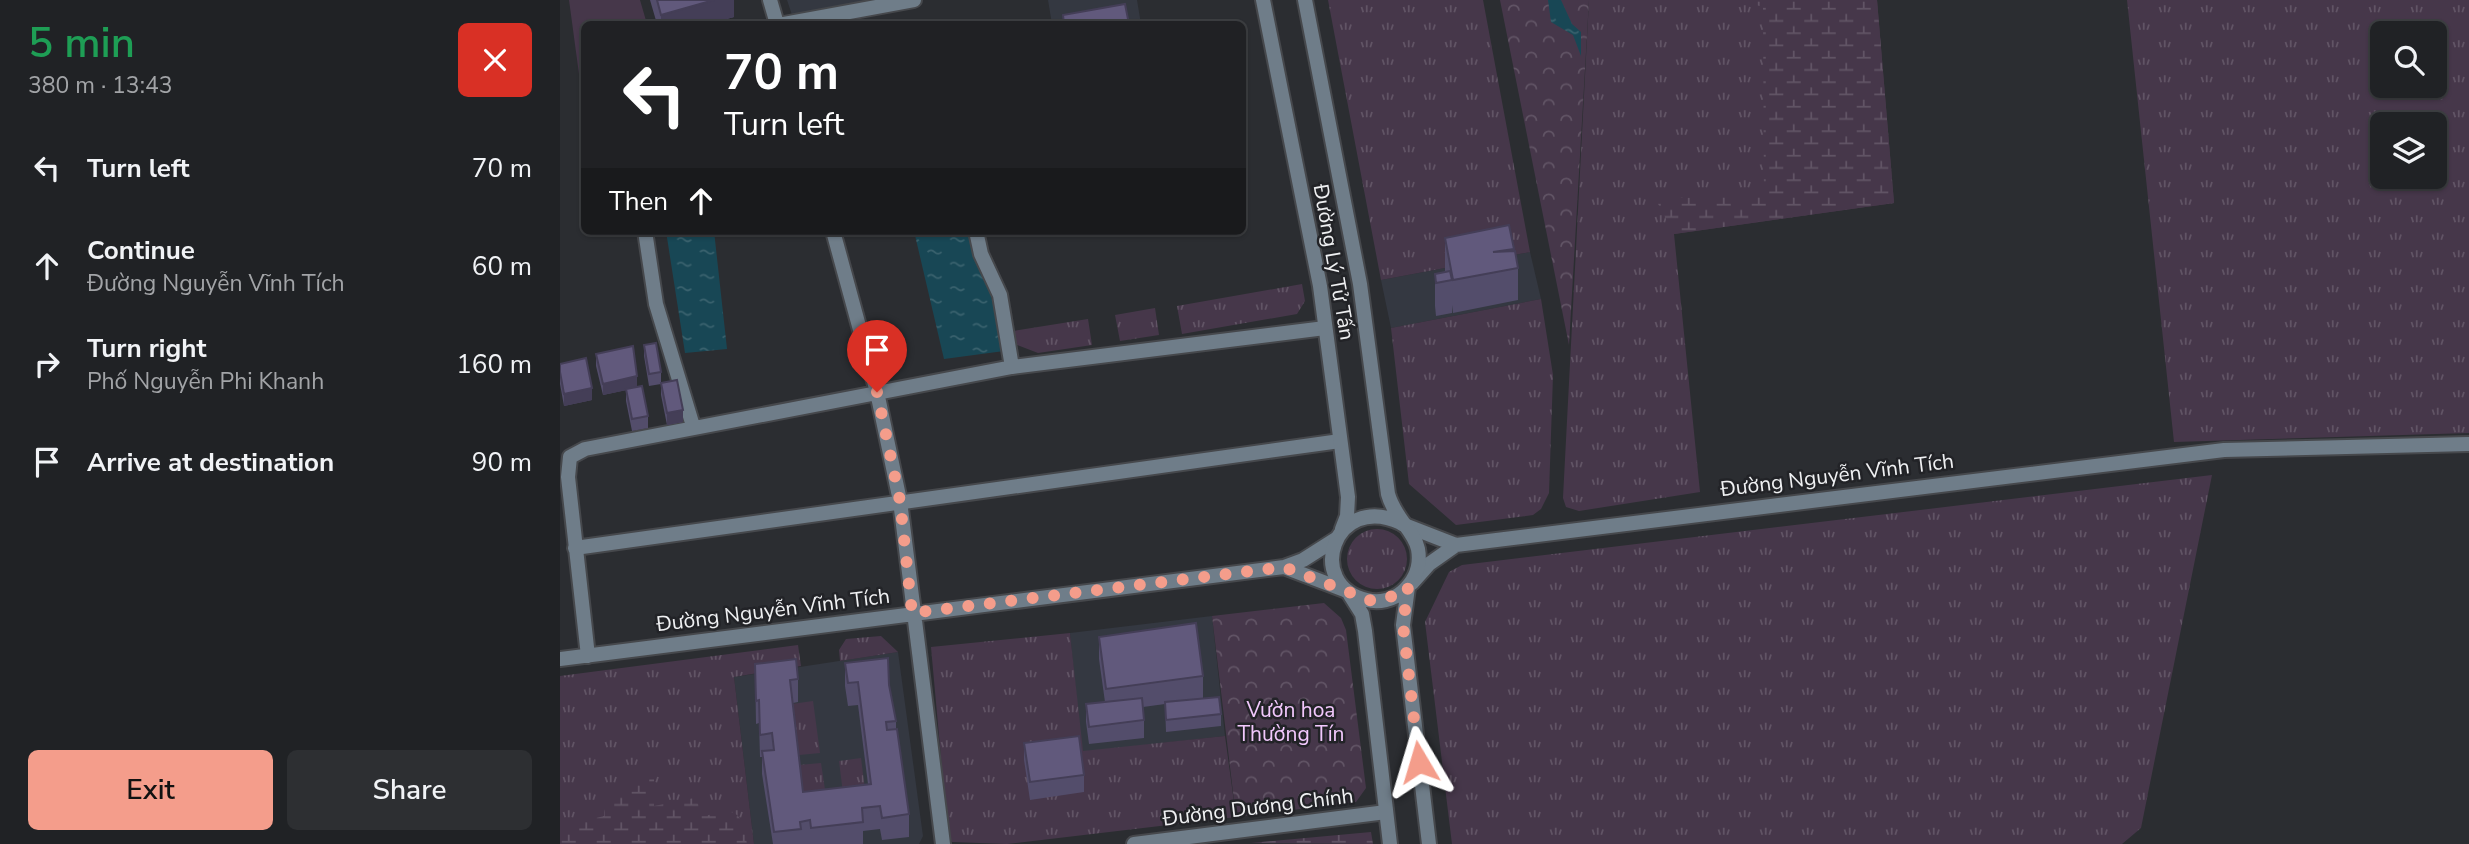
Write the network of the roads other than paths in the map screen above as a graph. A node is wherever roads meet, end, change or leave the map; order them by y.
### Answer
1 (770, 0) edge
2 (914, 0) edge
3 (1264, 0) edge
4 (1305, 0) edge
5 (776, 21) edge
6 (800, 21) edge
7 (646, 235) edge
8 (833, 235) edge
9 (977, 235) edge
10 (1325, 328) junction
11 (1012, 367) junction
12 (877, 392) junction
13 (693, 426) junction
14 (1340, 440) junction
15 (2469, 444) edge
16 (900, 501) junction
17 (1401, 523) junction
18 (1338, 536) junction
19 (1456, 545) junction
20 (575, 548) junction
21 (1284, 567) junction
22 (1408, 587) junction
23 (1347, 591) junction
24 (912, 613) junction
25 (588, 656) junction
26 (560, 659) edge
27 (1386, 812) junction
28 (943, 844) edge
29 (1134, 844) edge
30 (1390, 844) edge
31 (1429, 844) edge

1 - 5 street
2 - 6 street
3 - 10 street, Đường Lý Tử Tấn
4 - 17 street, Đường Lý Tử Tấn
7 - 13 street
8 - 12 street
9 - 11 street
10 - 11 street
10 - 14 street, Đường Lý Tử Tấn
11 - 12 street
12 - 13 street
12 - 16 street
13 - 20 street
14 - 16 street
14 - 18 street, Đường Lý Tử Tấn
15 - 19 street, Đường Nguyễn Vĩnh Tích
16 - 20 street
16 - 24 street
17 - 18 street
17 - 19 street
17 - 22 street
18 - 21 street
18 - 23 street
19 - 22 street
20 - 25 street
21 - 23 street
21 - 24 street, Đường Nguyễn Vĩnh Tích
22 - 23 street
22 - 31 street
23 - 27 street
24 - 25 street, Đường Nguyễn Vĩnh Tích
24 - 28 street
25 - 26 street, Đường Nguyễn Vĩnh Tích
27 - 29 street, Đường Dương Chính
27 - 30 street

